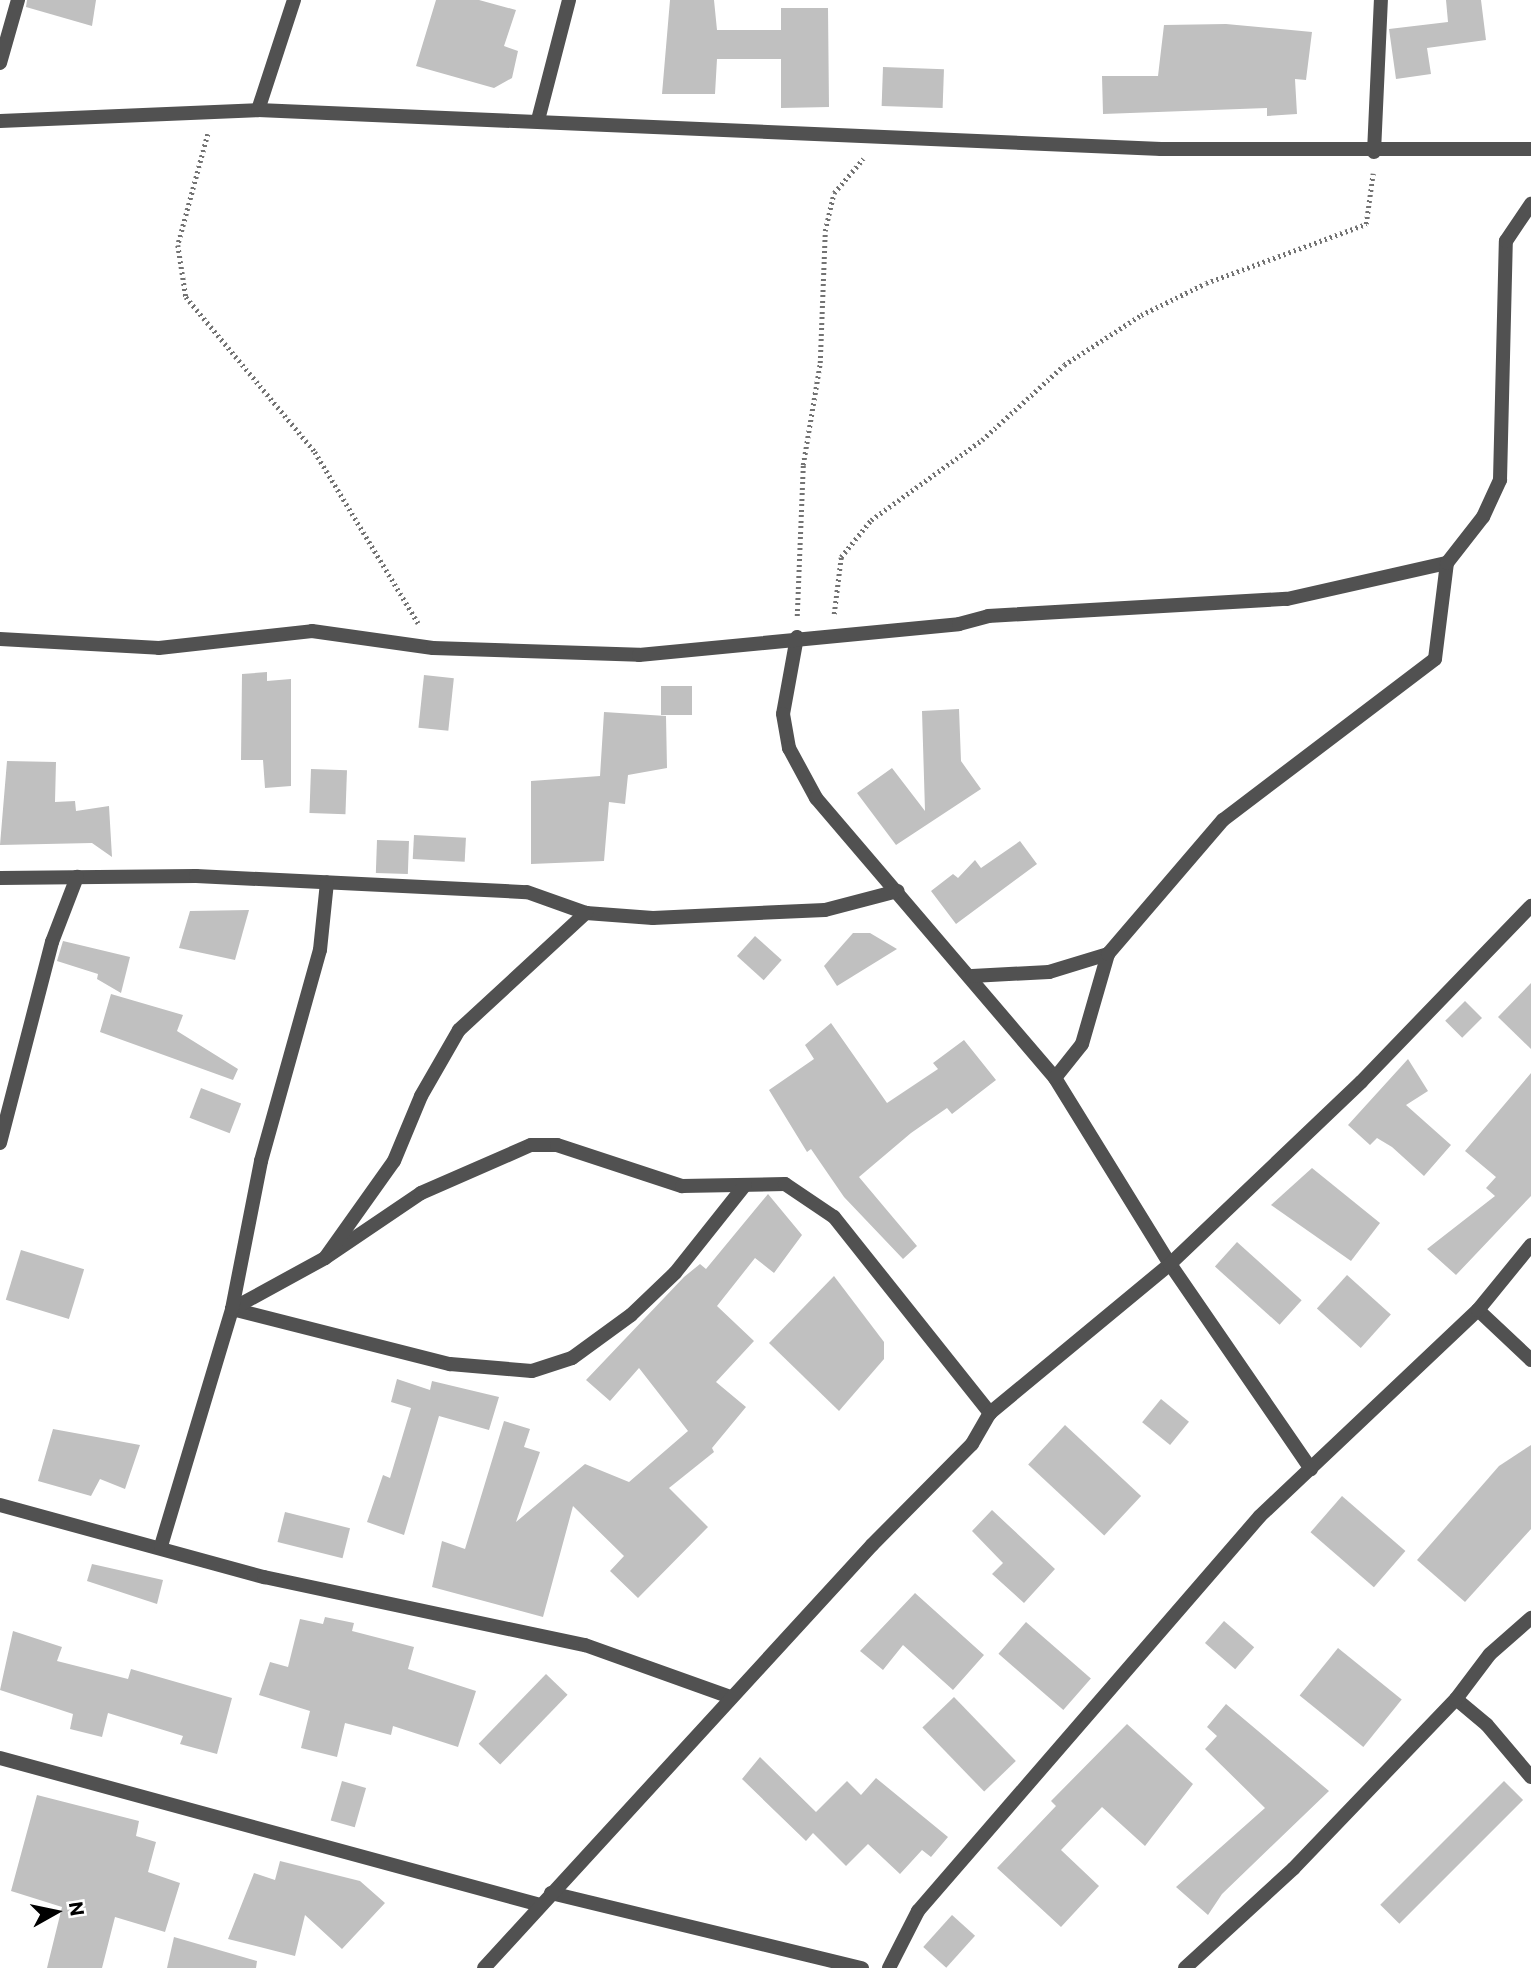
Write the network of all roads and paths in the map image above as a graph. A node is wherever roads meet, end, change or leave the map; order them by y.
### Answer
1 (18, 0) edge
2 (294, 0) edge
3 (569, 0) edge
4 (1381, 0) edge
5 (0, 62) edge
6 (258, 110) junction
7 (211, 112) junction
8 (538, 120) junction
9 (0, 121) edge
10 (898, 136) junction
11 (1531, 149) edge
12 (1374, 152) junction
13 (1531, 204) edge
14 (1447, 563) junction
15 (832, 634) junction
16 (797, 638) junction
17 (0, 639) edge
18 (433, 648) junction
19 (77, 877) junction
20 (0, 878) edge
21 (327, 882) junction
22 (898, 891) junction
23 (1531, 906) edge
24 (586, 913) junction
25 (1108, 954) junction
26 (972, 976) junction
27 (1055, 1078) junction
28 (0, 1143) edge
29 (745, 1185) junction
30 (1531, 1245) edge
31 (325, 1258) junction
32 (1170, 1264) junction
33 (232, 1309) junction
34 (1478, 1310) junction
35 (1531, 1360) edge
36 (990, 1413) junction
37 (1311, 1469) junction
38 (0, 1505) edge
39 (161, 1546) junction
40 (1531, 1618) edge
41 (730, 1698) junction
42 (1456, 1699) junction
43 (0, 1758) edge
44 (1531, 1777) edge
45 (551, 1893) junction
46 (540, 1905) junction
47 (484, 1968) edge
48 (862, 1968) edge
49 (889, 1968) edge
50 (1185, 1968) edge

1 - 5 street
2 - 6 street
3 - 8 street
4 - 12 street
6 - 7 street
6 - 8 street
7 - 9 street
7 - 18 path
8 - 10 street
10 - 12 street
10 - 16 path
11 - 12 street
12 - 15 path
13 - 14 street
14 - 15 street
14 - 25 street
15 - 16 street
16 - 18 street
16 - 22 street
17 - 18 street
19 - 20 street
19 - 21 street
19 - 28 street
21 - 24 street
21 - 33 street
22 - 24 street
22 - 26 street
23 - 32 street
24 - 31 street
25 - 26 street
25 - 27 street
26 - 27 street
27 - 32 street
29 - 31 street
29 - 33 street
29 - 36 street
30 - 34 street
31 - 33 street
32 - 36 street
32 - 37 street
33 - 39 street
34 - 35 street
34 - 37 street
36 - 41 street
37 - 49 street
38 - 39 street
39 - 41 street
40 - 42 street
41 - 45 street
42 - 44 street
42 - 50 street
43 - 46 street
45 - 46 street
45 - 48 street
46 - 47 street

